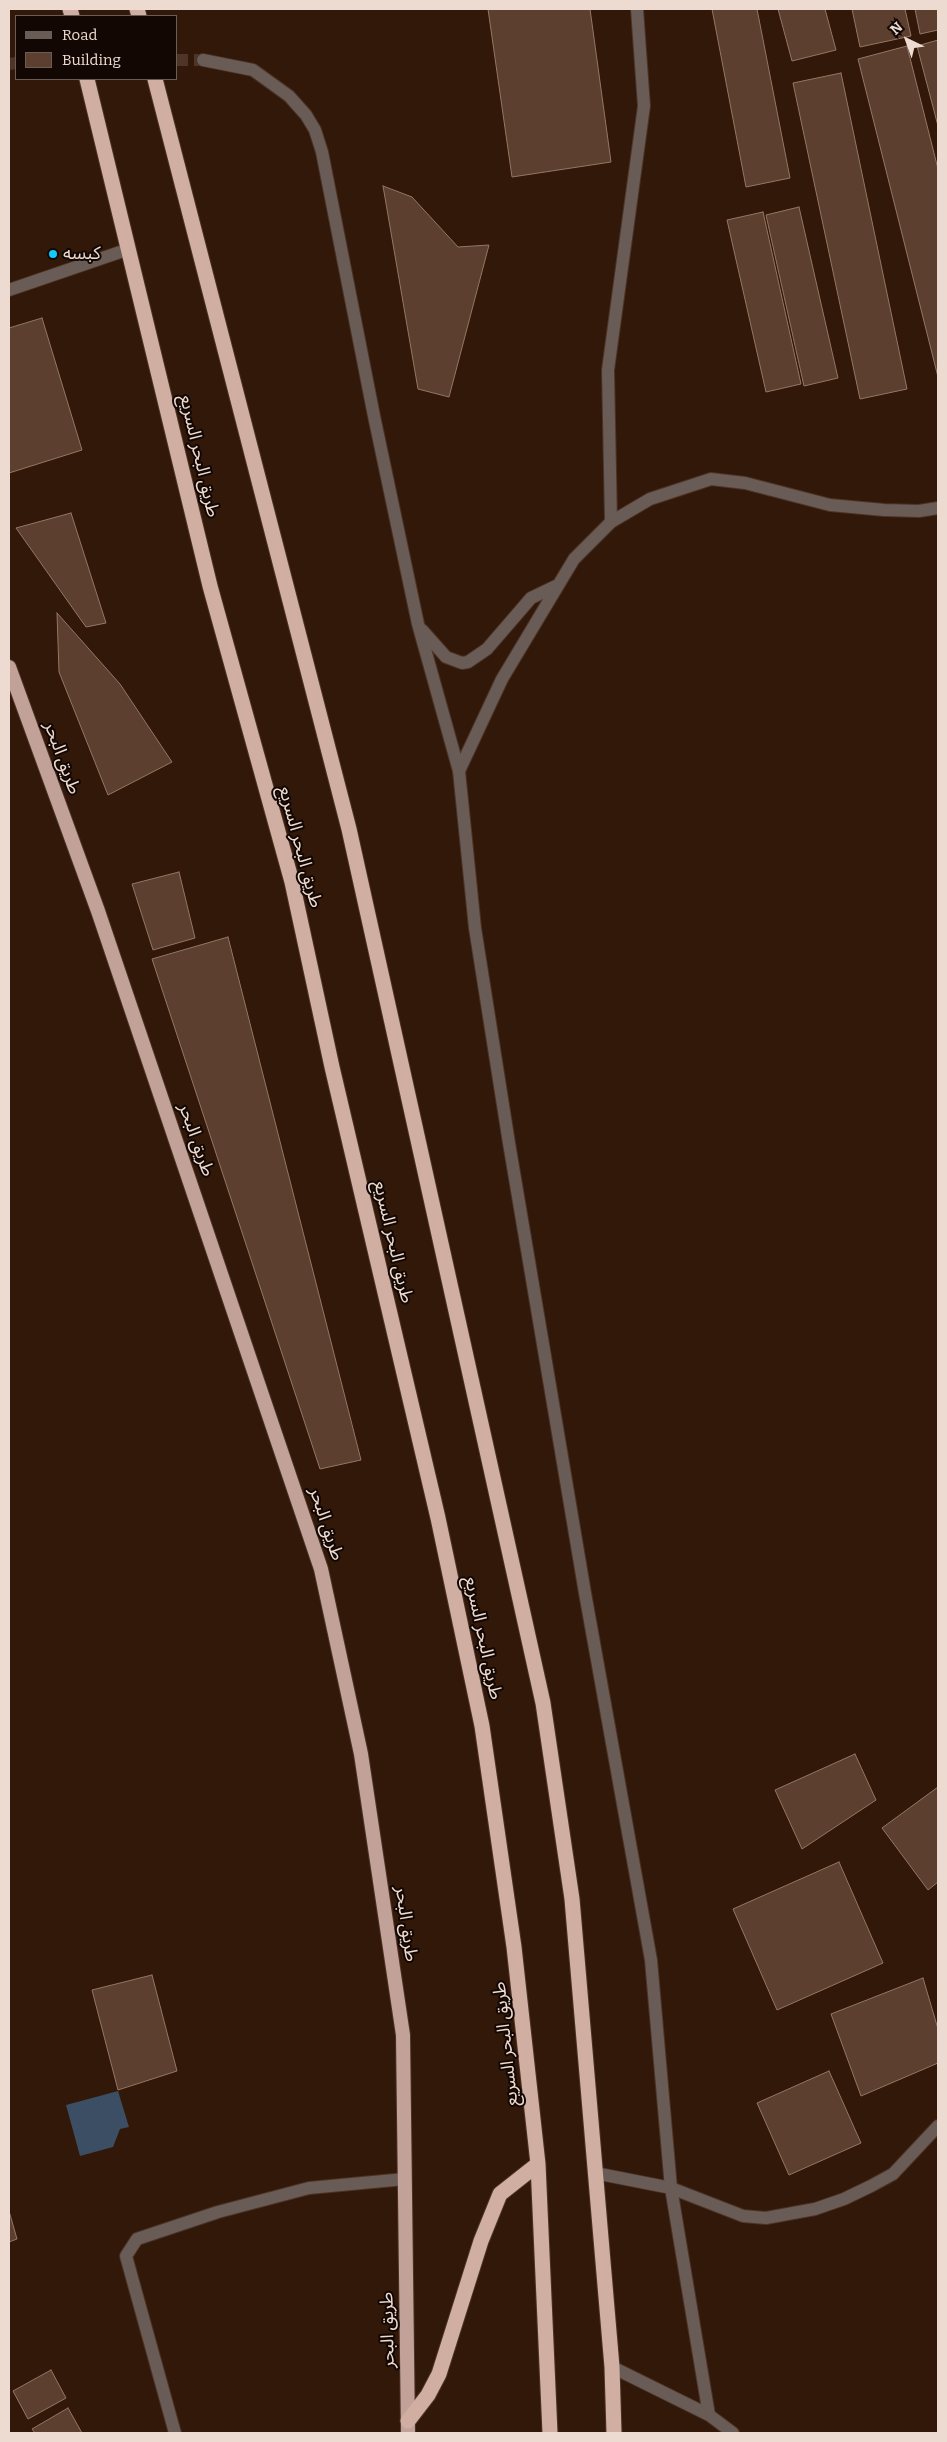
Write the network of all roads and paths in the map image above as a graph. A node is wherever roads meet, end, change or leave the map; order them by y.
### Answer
1 (638, 9) edge
2 (203, 60) tunnel mouth
3 (87, 80) edge
4 (155, 80) edge
5 (130, 248) junction
6 (9, 290) edge
7 (938, 508) edge
8 (611, 522) junction
9 (556, 586) junction
10 (418, 624) junction
11 (9, 667) edge
12 (459, 772) junction
13 (938, 2126) edge
14 (538, 2164) junction
15 (595, 2173) junction
16 (405, 2180) junction
17 (671, 2188) junction
18 (612, 2368) junction
19 (709, 2415) junction
20 (408, 2427) edge
21 (175, 2433) edge
22 (550, 2433) edge
23 (614, 2433) edge
24 (732, 2433) edge

1 - 8 street
2 - 10 street
3 - 5 highway, طريق البحر السريع
4 - 15 highway
5 - 6 street
5 - 14 highway, طريق البحر السريع
7 - 8 street
8 - 9 street
9 - 10 street
9 - 12 street
10 - 12 street
11 - 16 highway, طريق البحر
12 - 17 street
13 - 17 street
14 - 20 highway
14 - 22 highway, طريق البحر السريع
15 - 17 street
15 - 18 highway
16 - 20 highway, طريق البحر
16 - 21 street
17 - 19 street
18 - 19 street
18 - 23 highway
19 - 24 street

